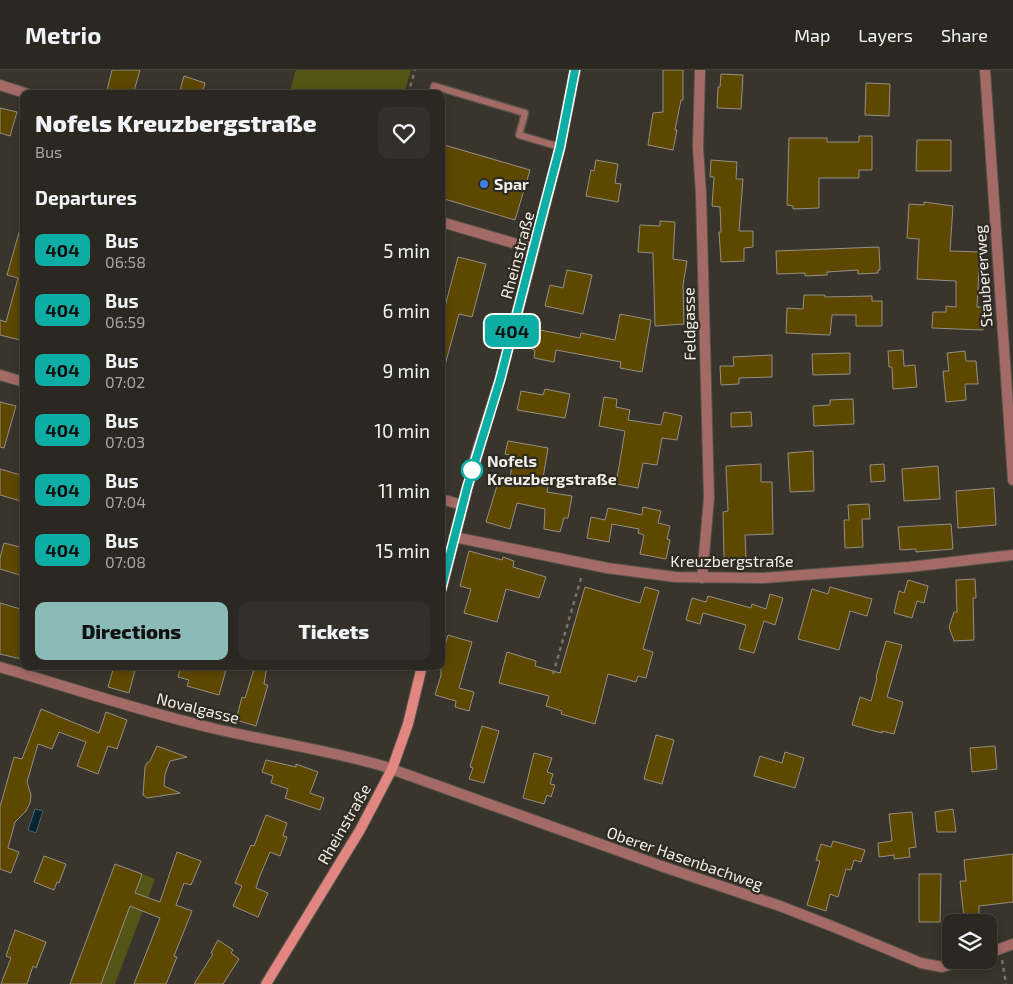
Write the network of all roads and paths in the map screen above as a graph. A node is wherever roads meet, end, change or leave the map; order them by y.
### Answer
1 (415, 70) edge
2 (575, 70) edge
3 (700, 70) edge
4 (985, 70) edge
5 (0, 85) edge
6 (409, 90) edge
7 (433, 90) edge
8 (20, 91) edge
9 (560, 147) junction
10 (445, 223) edge
11 (534, 249) junction
12 (0, 375) edge
13 (20, 381) edge
14 (1013, 480) edge
15 (445, 501) edge
16 (462, 505) junction
17 (454, 537) junction
18 (1013, 555) edge
19 (586, 564) junction
20 (445, 574) edge
21 (702, 578) junction
22 (0, 667) edge
23 (421, 670) edge
24 (553, 674) dead end
25 (392, 769) junction
26 (1013, 944) edge
27 (1000, 948) junction
28 (997, 949) edge
29 (942, 967) edge
30 (266, 984) edge
31 (1006, 984) edge

1 - 6 path
2 - 9 main road, Rheinstraße
3 - 21 street, Feldgasse
4 - 14 street, Staubererweg
5 - 8 street
7 - 9 lane
9 - 11 main road, Rheinstraße
10 - 11 street
11 - 16 main road, Rheinstraße
12 - 13 street
15 - 16 street
16 - 17 main road, Rheinstraße
17 - 19 street, Kreuzbergstraße
17 - 20 main road, Rheinstraße
18 - 21 street, Kreuzbergstraße
19 - 21 street, Kreuzbergstraße
19 - 24 path
22 - 25 street, Novalgasse
23 - 25 main road, Rheinstraße
25 - 29 street, Oberer Hasenbachweg
25 - 30 main road, Rheinstraße
26 - 27 street
27 - 28 street
27 - 31 path

